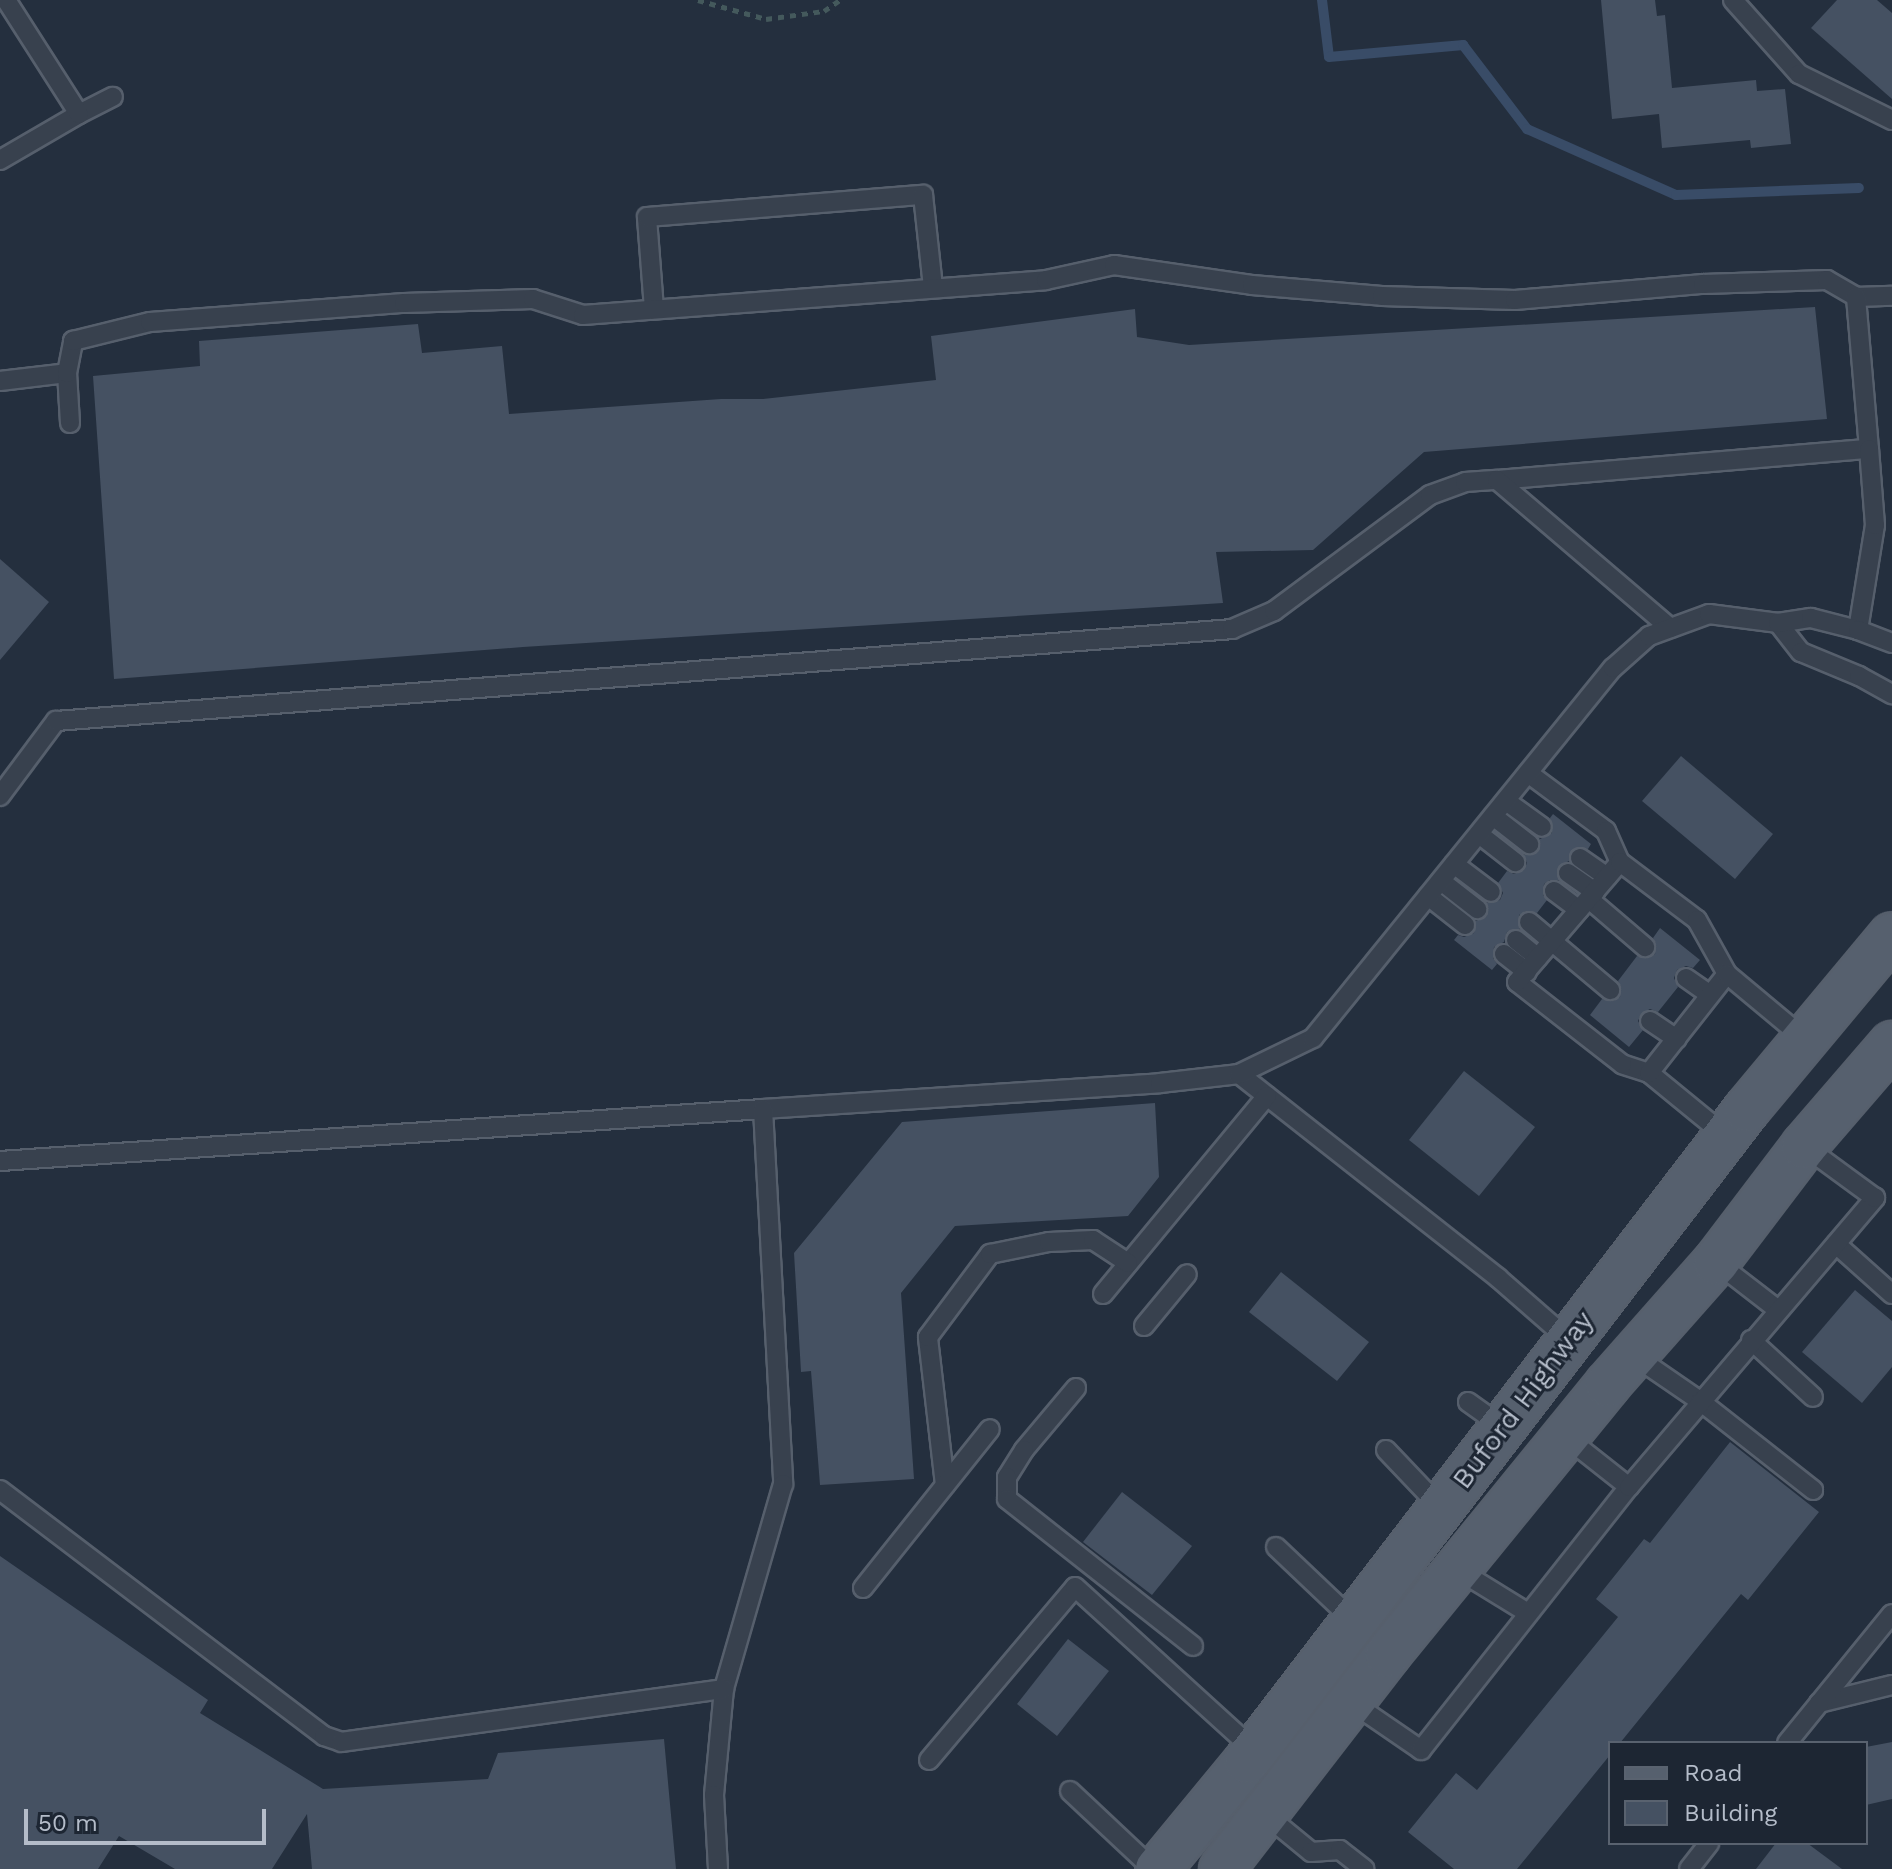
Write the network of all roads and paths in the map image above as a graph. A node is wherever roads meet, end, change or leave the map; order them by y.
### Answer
1 (6, 0) edge
2 (698, 0) edge
3 (840, 0) edge
4 (1733, 0) edge
5 (113, 97) dead end
6 (79, 114) junction
7 (1892, 120) edge
8 (0, 160) edge
9 (933, 287) junction
10 (1892, 296) edge
11 (1856, 297) junction
12 (654, 309) junction
13 (67, 373) junction
14 (0, 381) edge
15 (70, 423) dead end
16 (1869, 449) junction
17 (1497, 480) junction
18 (1883, 523) edge
19 (1778, 623) junction
20 (1670, 628) junction
21 (1858, 630) junction
22 (1892, 643) edge
23 (1892, 694) edge
24 (1528, 773) junction
25 (0, 796) edge
26 (1506, 801) junction
27 (1493, 816) junction
28 (1542, 827) dead end
29 (1479, 834) junction
30 (1529, 844) dead end
31 (1580, 858) dead end
32 (1515, 862) dead end
33 (1620, 862) junction
34 (1454, 864) junction
35 (1568, 873) dead end
36 (1607, 877) junction
37 (1441, 881) junction
38 (1554, 891) dead end
39 (1491, 892) dead end
40 (1428, 896) junction
41 (1588, 900) junction
42 (1477, 909) dead end
43 (1529, 922) dead end
44 (1465, 925) dead end
45 (1892, 935) edge
46 (1553, 941) junction
47 (1510, 947) dead end
48 (1645, 947) dead end
49 (1532, 965) junction
50 (1727, 974) junction
51 (1686, 978) dead end
52 (1610, 990) dead end
53 (1710, 995) junction
54 (1650, 1021) dead end
55 (1677, 1039) junction
56 (1805, 1039) junction
57 (1886, 1061) edge
58 (1649, 1073) junction
59 (1239, 1074) junction
60 (1267, 1096) junction
61 (763, 1109) junction
62 (1726, 1136) junction
63 (1804, 1146) junction
64 (0, 1161) edge
65 (1836, 1244) junction
66 (1716, 1262) junction
67 (1128, 1263) junction
68 (1187, 1274) dead end
69 (1103, 1294) dead end
70 (1892, 1294) edge
71 (1778, 1310) junction
72 (1144, 1326) dead end
73 (1569, 1340) junction
74 (1751, 1340) junction
75 (1633, 1355) junction
76 (1076, 1388) dead end
77 (1813, 1397) dead end
78 (1700, 1401) junction
79 (1468, 1402) dead end
80 (1503, 1427) junction
81 (990, 1429) dead end
82 (1567, 1438) junction
83 (1386, 1450) dead end
84 (945, 1485) junction
85 (1629, 1487) junction
86 (0, 1490) edge
87 (1813, 1490) dead end
88 (1441, 1508) junction
89 (1276, 1547) dead end
90 (1458, 1570) junction
91 (863, 1588) dead end
92 (1528, 1613) junction
93 (1892, 1614) edge
94 (1354, 1621) junction
95 (1193, 1646) dead end
96 (1892, 1685) edge
97 (724, 1689) junction
98 (1351, 1702) junction
99 (1819, 1703) junction
100 (1789, 1741) edge
101 (1255, 1751) junction
102 (929, 1760) dead end
103 (1070, 1791) dead end
104 (1266, 1815) junction
105 (1707, 1845) edge
106 (1307, 1860) edge
107 (718, 1869) edge
108 (1156, 1869) edge
109 (1222, 1869) edge
110 (1364, 1869) edge
111 (1689, 1869) edge

1 - 6 lane
2 - 3 path
4 - 7 lane
5 - 6 lane
6 - 8 lane
9 - 11 lane
9 - 12 lane
9 - 12 lane
10 - 11 lane
11 - 16 lane
12 - 13 lane
13 - 14 lane
13 - 15 lane
16 - 17 lane
16 - 18 lane
17 - 20 lane
17 - 25 lane
18 - 21 lane
19 - 20 lane
19 - 21 lane
19 - 23 lane
20 - 24 lane
21 - 22 lane
24 - 26 lane
24 - 33 lane
26 - 27 lane
26 - 28 lane
27 - 29 lane
27 - 30 lane
29 - 32 lane
29 - 34 lane
31 - 36 lane
33 - 36 lane
33 - 50 lane
34 - 37 lane
34 - 39 lane
35 - 41 lane
36 - 41 lane
37 - 40 lane
37 - 42 lane
38 - 41 lane
40 - 44 lane
40 - 59 lane
41 - 46 lane
41 - 48 lane
43 - 46 lane
45 - 56 main road, Buford Highway
46 - 49 lane
46 - 52 lane
47 - 49 lane
49 - 58 lane
50 - 53 lane
50 - 56 lane
51 - 53 lane
53 - 55 lane
54 - 55 lane
55 - 58 lane
56 - 62 main road, Buford Highway
57 - 63 main road, Buford Highway
58 - 62 lane
59 - 60 lane
59 - 61 lane
60 - 67 lane
60 - 73 lane
61 - 64 lane
61 - 97 lane
62 - 73 main road, Buford Highway
63 - 65 lane
63 - 66 main road, Buford Highway
65 - 70 lane
65 - 71 lane
66 - 71 lane
66 - 75 main road, Buford Highway
67 - 69 lane
67 - 84 lane
68 - 72 lane
71 - 74 lane
73 - 80 main road, Buford Highway
74 - 77 lane
74 - 78 lane
75 - 78 lane
75 - 82 main road, Buford Highway
76 - 95 lane
78 - 85 lane
78 - 87 lane
79 - 80 lane
80 - 88 main road, Buford Highway
81 - 84 lane
82 - 85 lane
82 - 90 main road, Buford Highway
83 - 88 lane
84 - 91 lane
85 - 92 lane
86 - 97 lane
88 - 94 main road, Buford Highway
89 - 94 lane
90 - 92 lane
90 - 98 main road, Buford Highway
92 - 98 lane
93 - 99 lane
94 - 101 main road, Buford Highway
96 - 99 lane
97 - 107 lane
98 - 104 main road, Buford Highway
99 - 100 lane
101 - 102 lane
101 - 108 main road, Buford Highway
103 - 108 lane
104 - 106 lane
104 - 109 main road, Buford Highway
105 - 111 lane
106 - 110 lane

